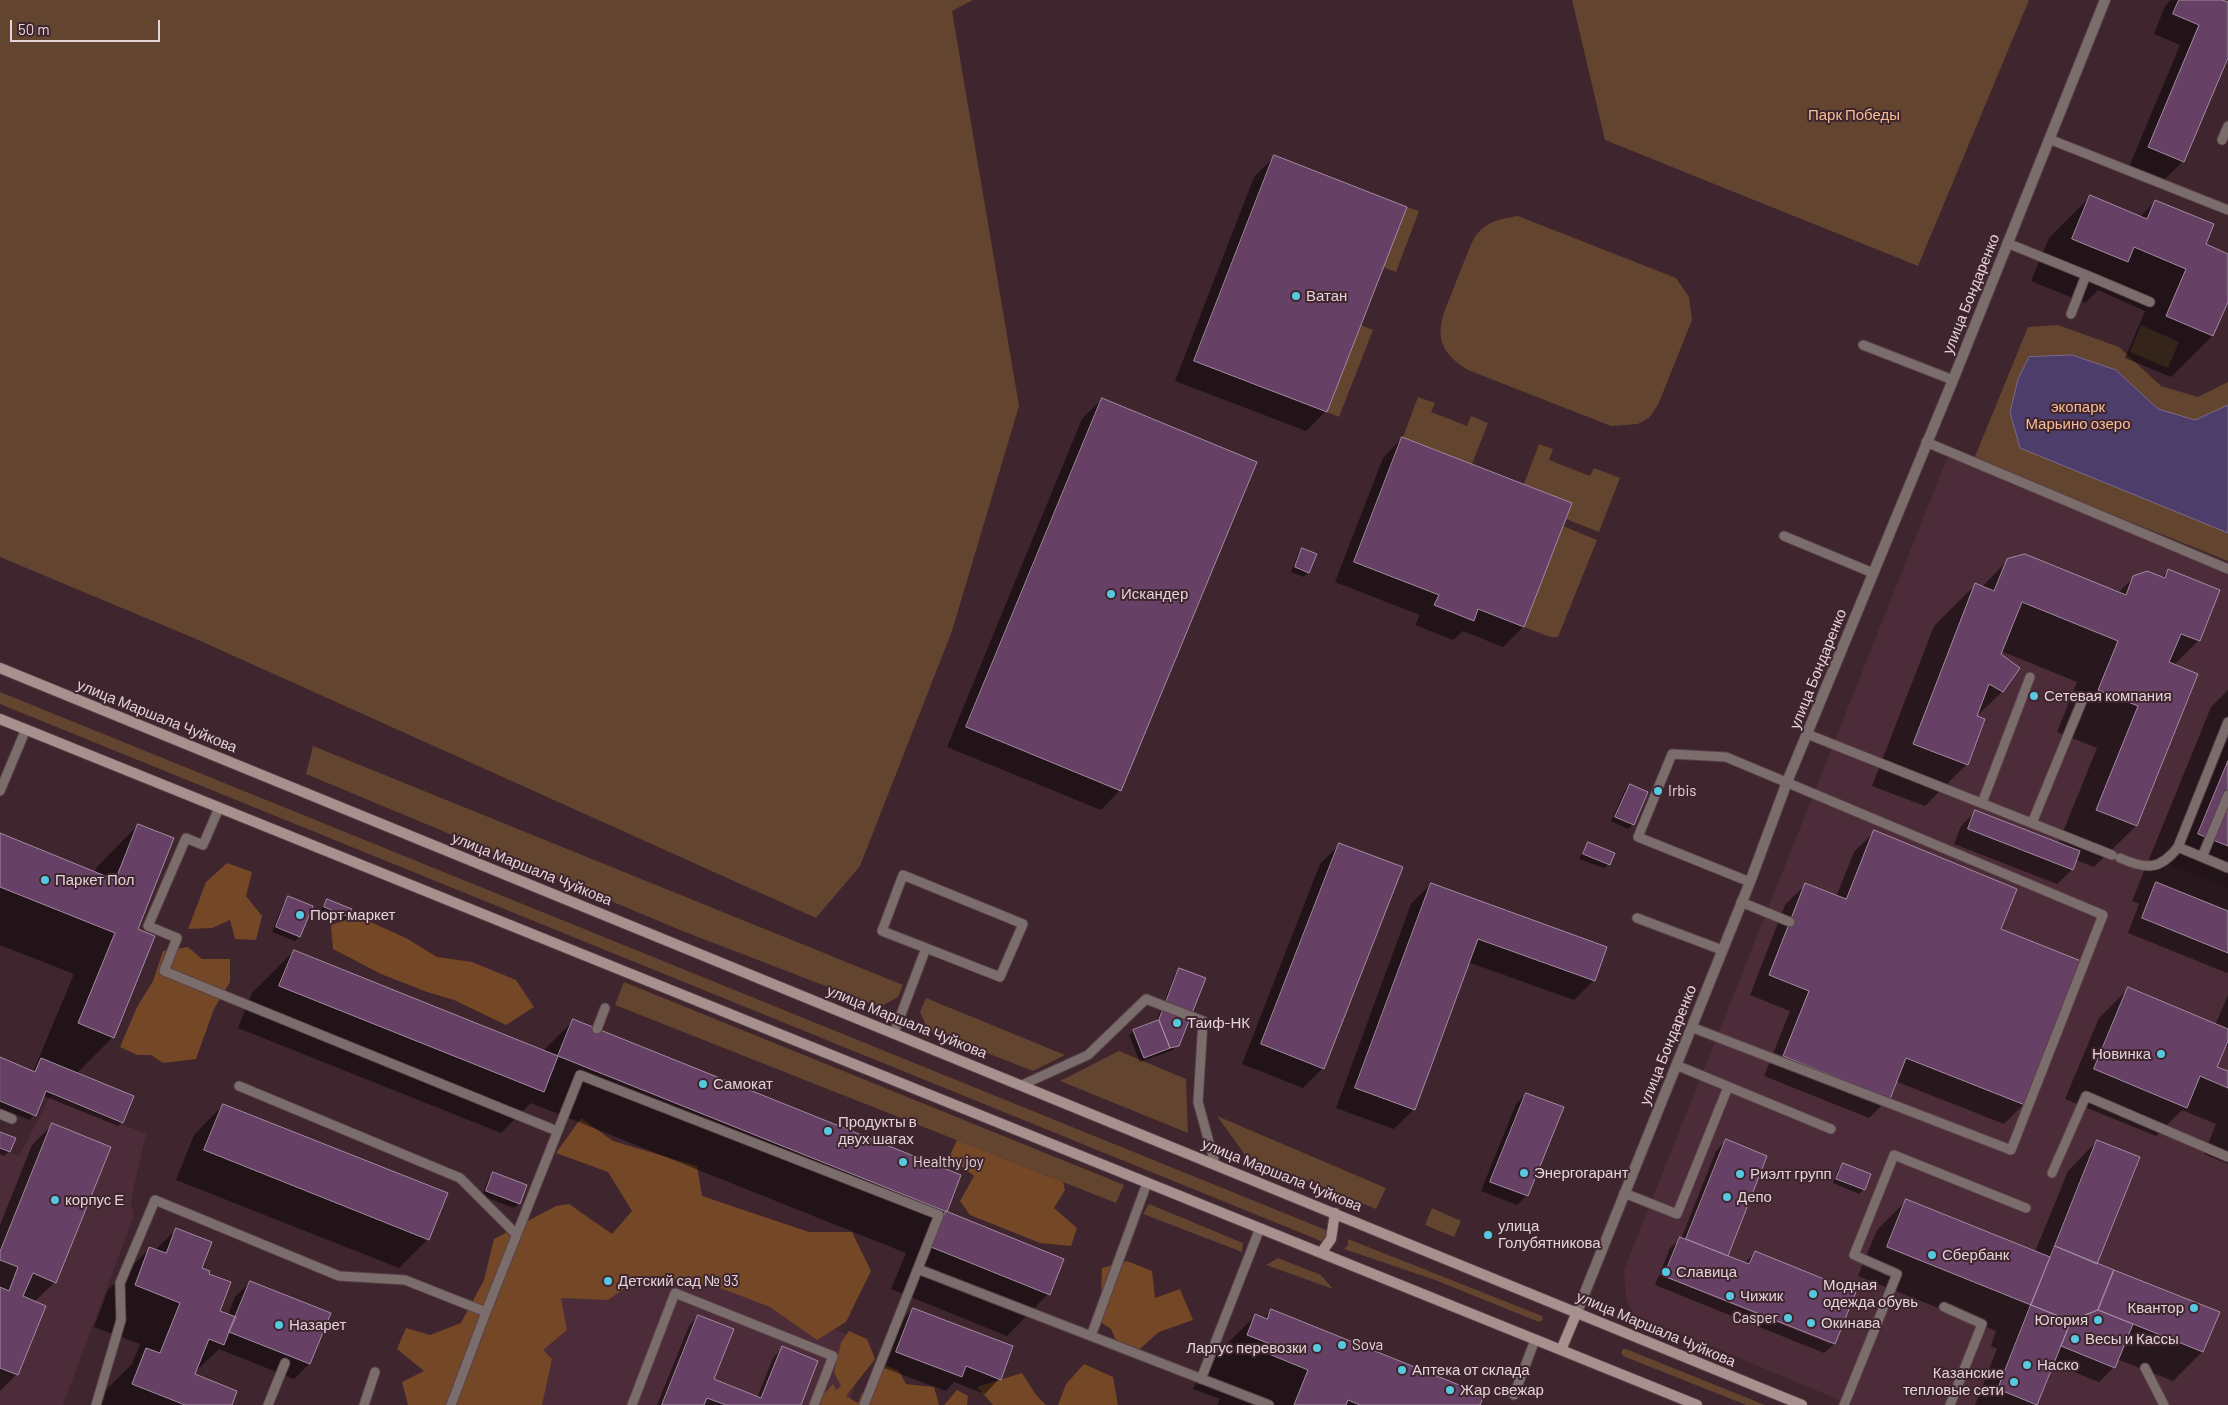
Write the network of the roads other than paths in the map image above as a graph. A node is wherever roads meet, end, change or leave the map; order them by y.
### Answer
1 (2105, 0) edge
2 (2228, 126) edge
3 (2049, 139) junction
4 (2222, 140) dead end
5 (2228, 210) edge
6 (2007, 244) junction
7 (2086, 276) junction
8 (2150, 302) dead end
9 (2071, 314) dead end
10 (1862, 345) dead end
11 (1953, 380) junction
12 (1926, 442) junction
13 (1784, 536) dead end
14 (2228, 569) edge
15 (1874, 573) junction
16 (0, 668) edge
17 (2030, 678) dead end
18 (2082, 701) dead end
19 (0, 719) edge
20 (2228, 722) edge
21 (26, 729) junction
22 (1808, 734) junction
23 (1787, 782) junction
24 (0, 791) edge
25 (2228, 795) edge
26 (1982, 803) junction
27 (219, 808) junction
28 (2032, 823) junction
29 (2178, 847) junction
30 (2202, 857) junction
31 (2228, 868) edge
32 (1750, 882) junction
33 (1741, 902) junction
34 (1637, 918) dead end
35 (1790, 922) dead end
36 (926, 948) junction
37 (1722, 950) junction
38 (605, 1008) dead end
39 (1691, 1027) junction
40 (597, 1029) dead end
41 (894, 1033) junction
42 (1676, 1065) junction
43 (583, 1066) dead end
44 (580, 1075) junction
45 (1022, 1085) junction
46 (239, 1086) dead end
47 (1728, 1087) junction
48 (0, 1114) edge
49 (12, 1119) dead end
50 (1831, 1128) dead end
51 (557, 1131) junction
52 (2228, 1157) edge
53 (1215, 1164) junction
54 (2052, 1173) dead end
55 (1147, 1183) junction
56 (1624, 1193) junction
57 (2026, 1208) dead end
58 (1335, 1213) junction
59 (1260, 1228) junction
60 (515, 1233) junction
61 (1321, 1253) junction
62 (918, 1269) junction
63 (1944, 1307) dead end
64 (486, 1312) junction
65 (1577, 1312) junction
66 (1091, 1336) junction
67 (1535, 1340) junction
68 (1561, 1350) junction
69 (284, 1363) dead end
70 (2145, 1368) dead end
71 (375, 1372) dead end
72 (1201, 1379) junction
73 (1514, 1395) dead end
74 (96, 1405) edge
75 (268, 1405) edge
76 (364, 1405) edge
77 (451, 1405) edge
78 (632, 1405) edge
79 (814, 1405) edge
80 (864, 1405) edge
81 (1269, 1405) edge
82 (1698, 1405) edge
83 (1802, 1405) edge
84 (1844, 1405) edge
85 (1950, 1405) edge
86 (2164, 1405) edge

1 - 3 street, улица Бондаренко
2 - 4 lane
3 - 5 lane
3 - 6 street, улица Бондаренко
6 - 7 lane
6 - 11 street, улица Бондаренко
7 - 8 lane
7 - 9 lane
10 - 11 lane
11 - 12 street, улица Бондаренко
12 - 14 lane
12 - 15 street, улица Бондаренко
13 - 15 lane
15 - 22 street, улица Бондаренко
16 - 41 main road, улица Маршала Чуйкова
17 - 26 lane
18 - 28 lane
19 - 21 main road
20 - 29 lane
21 - 24 lane
21 - 27 main road
22 - 23 street, улица Бондаренко
22 - 26 lane
23 - 32 street, улица Бондаренко
23 - 32 lane
23 - 39 lane
25 - 30 lane
26 - 28 lane
27 - 51 lane
27 - 55 main road
28 - 29 lane
29 - 30 lane
30 - 31 lane
32 - 33 street, улица Бондаренко
33 - 35 lane
33 - 37 street, улица Бондаренко
34 - 37 lane
36 - 36 lane
36 - 41 lane
37 - 39 street, улица Бондаренко
38 - 40 lane
39 - 42 street, улица Бондаренко
41 - 45 main road, улица Маршала Чуйкова
42 - 47 lane
42 - 56 street, улица Бондаренко
43 - 44 lane
44 - 51 lane
44 - 62 lane
45 - 53 main road, улица Маршала Чуйкова
45 - 53 lane
46 - 60 lane
47 - 50 lane
47 - 56 lane
48 - 49 lane
51 - 60 lane
52 - 54 lane
53 - 58 main road, улица Маршала Чуйкова
55 - 59 main road
55 - 66 lane
56 - 65 street, улица Бондаренко
57 - 84 lane
58 - 61 main road
58 - 65 main road, улица Маршала Чуйкова
59 - 61 main road
59 - 72 lane
60 - 64 lane
61 - 67 main road
62 - 66 lane
62 - 80 lane
63 - 85 lane
64 - 74 lane
64 - 77 lane
65 - 68 main road, улица Бондаренко
65 - 83 main road, улица Маршала Чуйкова
66 - 72 lane
67 - 68 main road
67 - 73 lane
68 - 82 main road
69 - 75 lane
70 - 86 lane
71 - 76 lane
72 - 81 lane
78 - 79 lane

